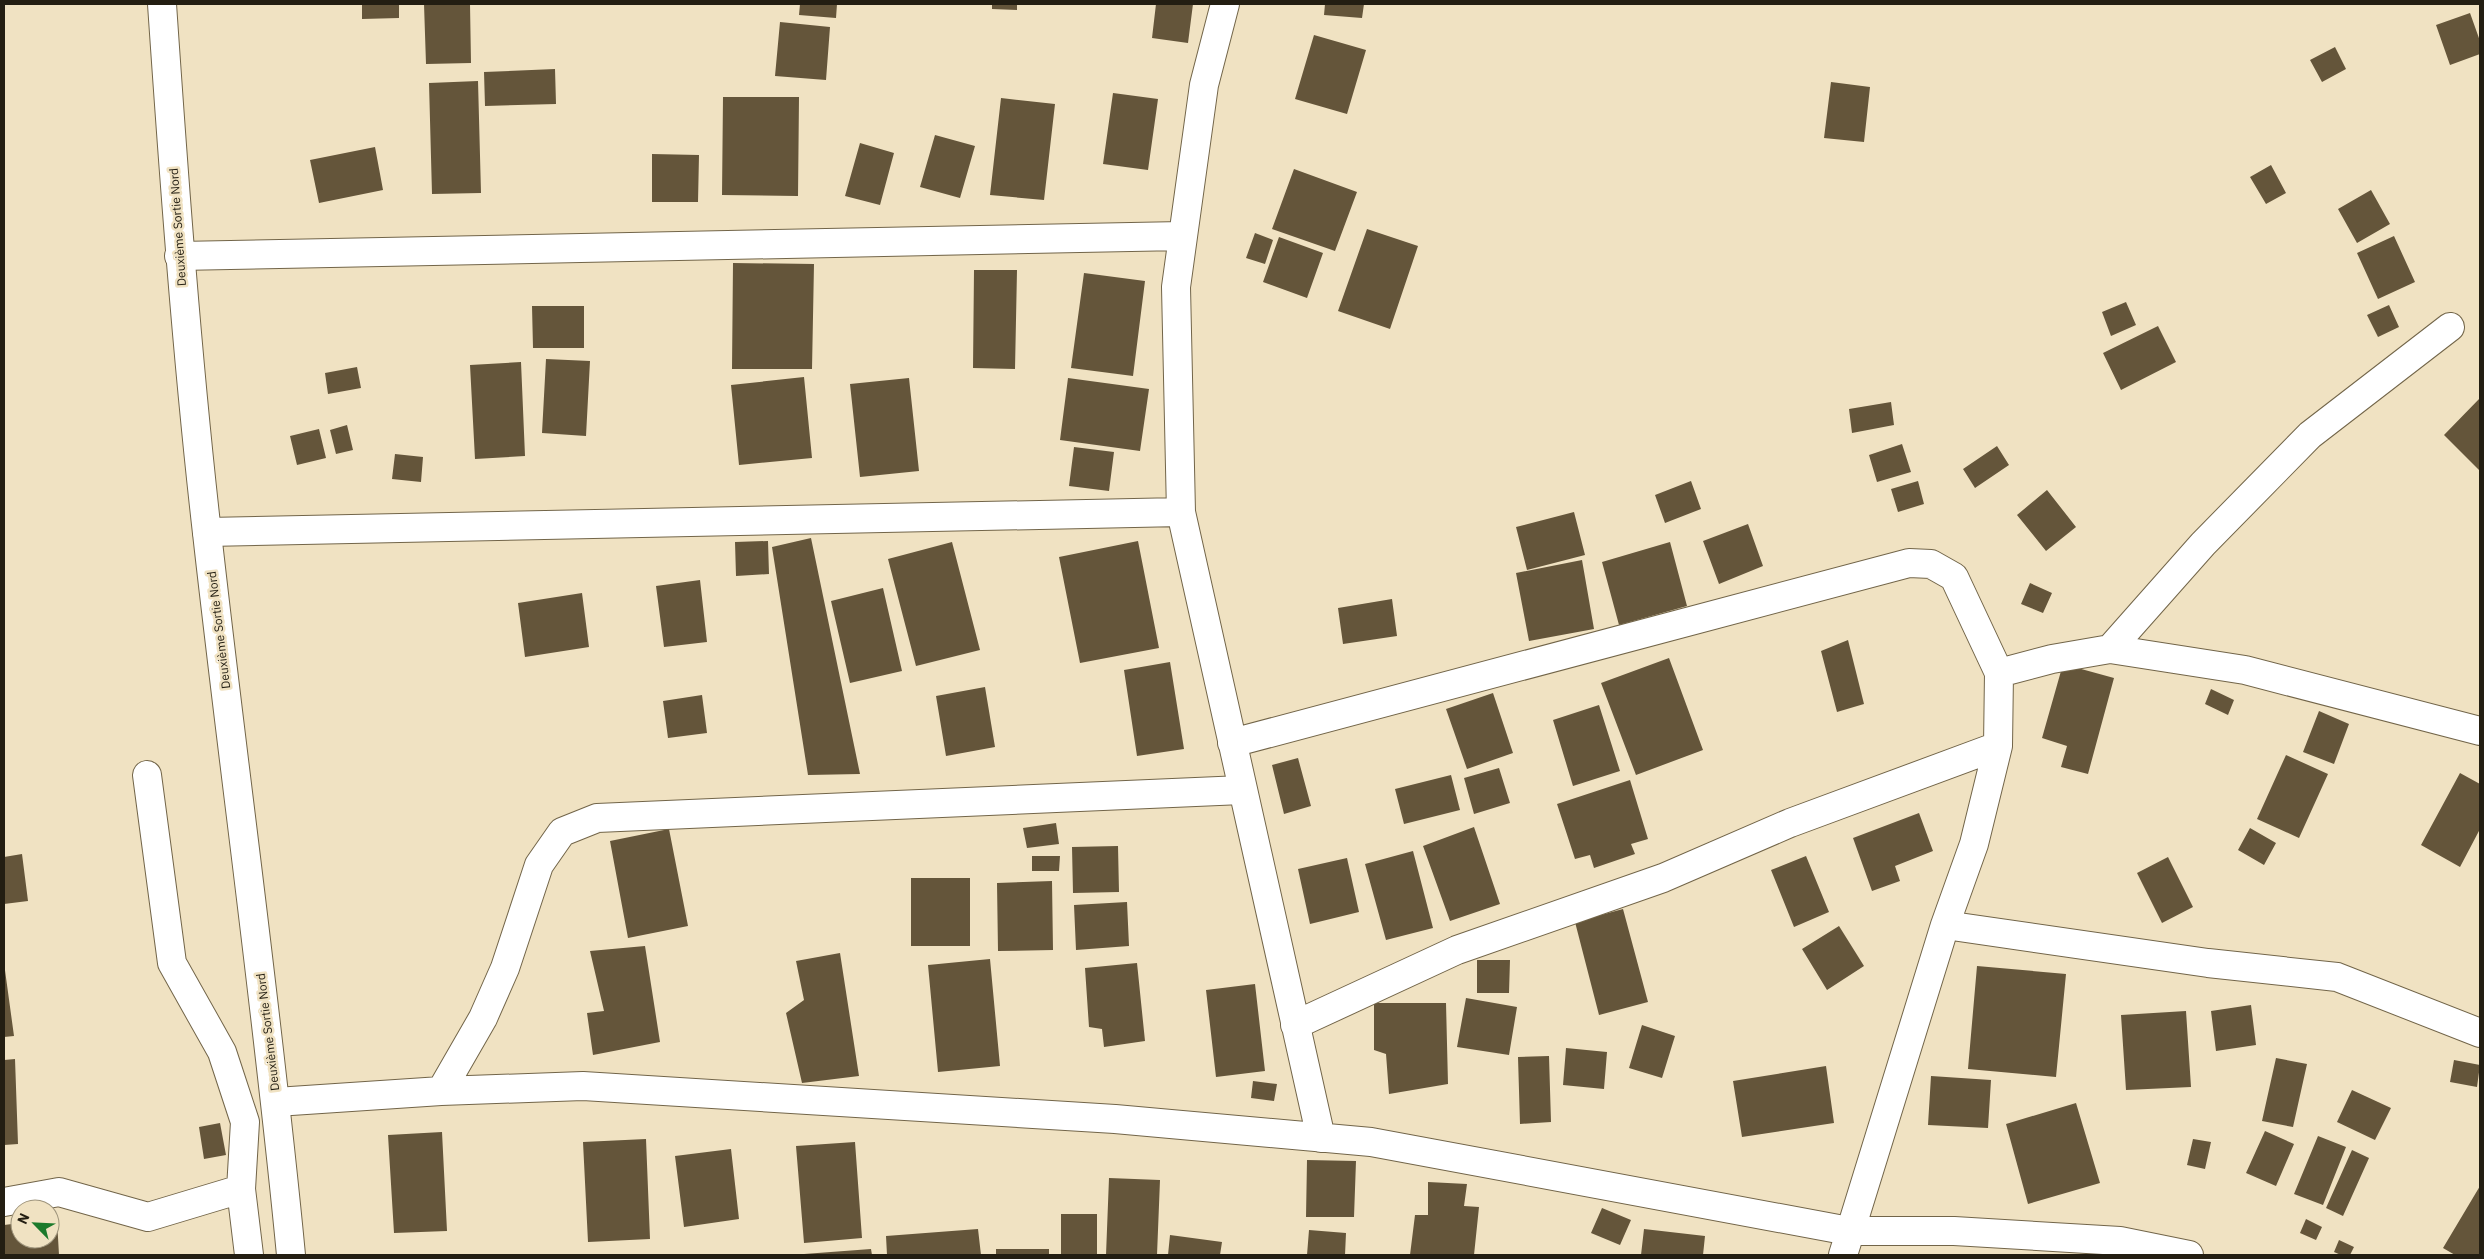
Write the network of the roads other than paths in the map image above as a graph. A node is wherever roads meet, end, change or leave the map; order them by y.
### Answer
1 (162, 4) edge
2 (1225, 4) edge
3 (1182, 236) junction
4 (179, 256) junction
5 (2450, 327) dead end
6 (1181, 512) junction
7 (207, 532) junction
8 (2110, 649) junction
9 (1999, 673) junction
10 (2480, 731) edge
11 (1232, 743) junction
12 (1998, 746) junction
13 (147, 774) dead end
14 (1242, 790) junction
15 (1945, 926) junction
16 (1295, 1025) junction
17 (2480, 1033) edge
18 (441, 1091) junction
19 (276, 1102) junction
20 (1321, 1138) junction
21 (241, 1189) junction
22 (4, 1202) edge
23 (1846, 1243) edge
24 (249, 1255) edge
25 (291, 1255) edge
26 (2189, 1255) edge

1 - 4 street, Deuxième Sortie Nord
2 - 3 street
3 - 4 street
3 - 6 street
4 - 7 street, Deuxième Sortie Nord
5 - 8 street
6 - 7 street
6 - 11 street
7 - 19 street, Deuxième Sortie Nord
8 - 9 street
8 - 10 street
9 - 11 street
9 - 12 street
11 - 14 street
12 - 15 street
12 - 16 street
13 - 21 street
14 - 16 street
14 - 18 street
15 - 17 street
15 - 23 street
16 - 20 street
18 - 19 street
18 - 20 street
19 - 25 street, Deuxième Sortie Nord
20 - 23 street
21 - 22 street
21 - 24 street
23 - 26 street

